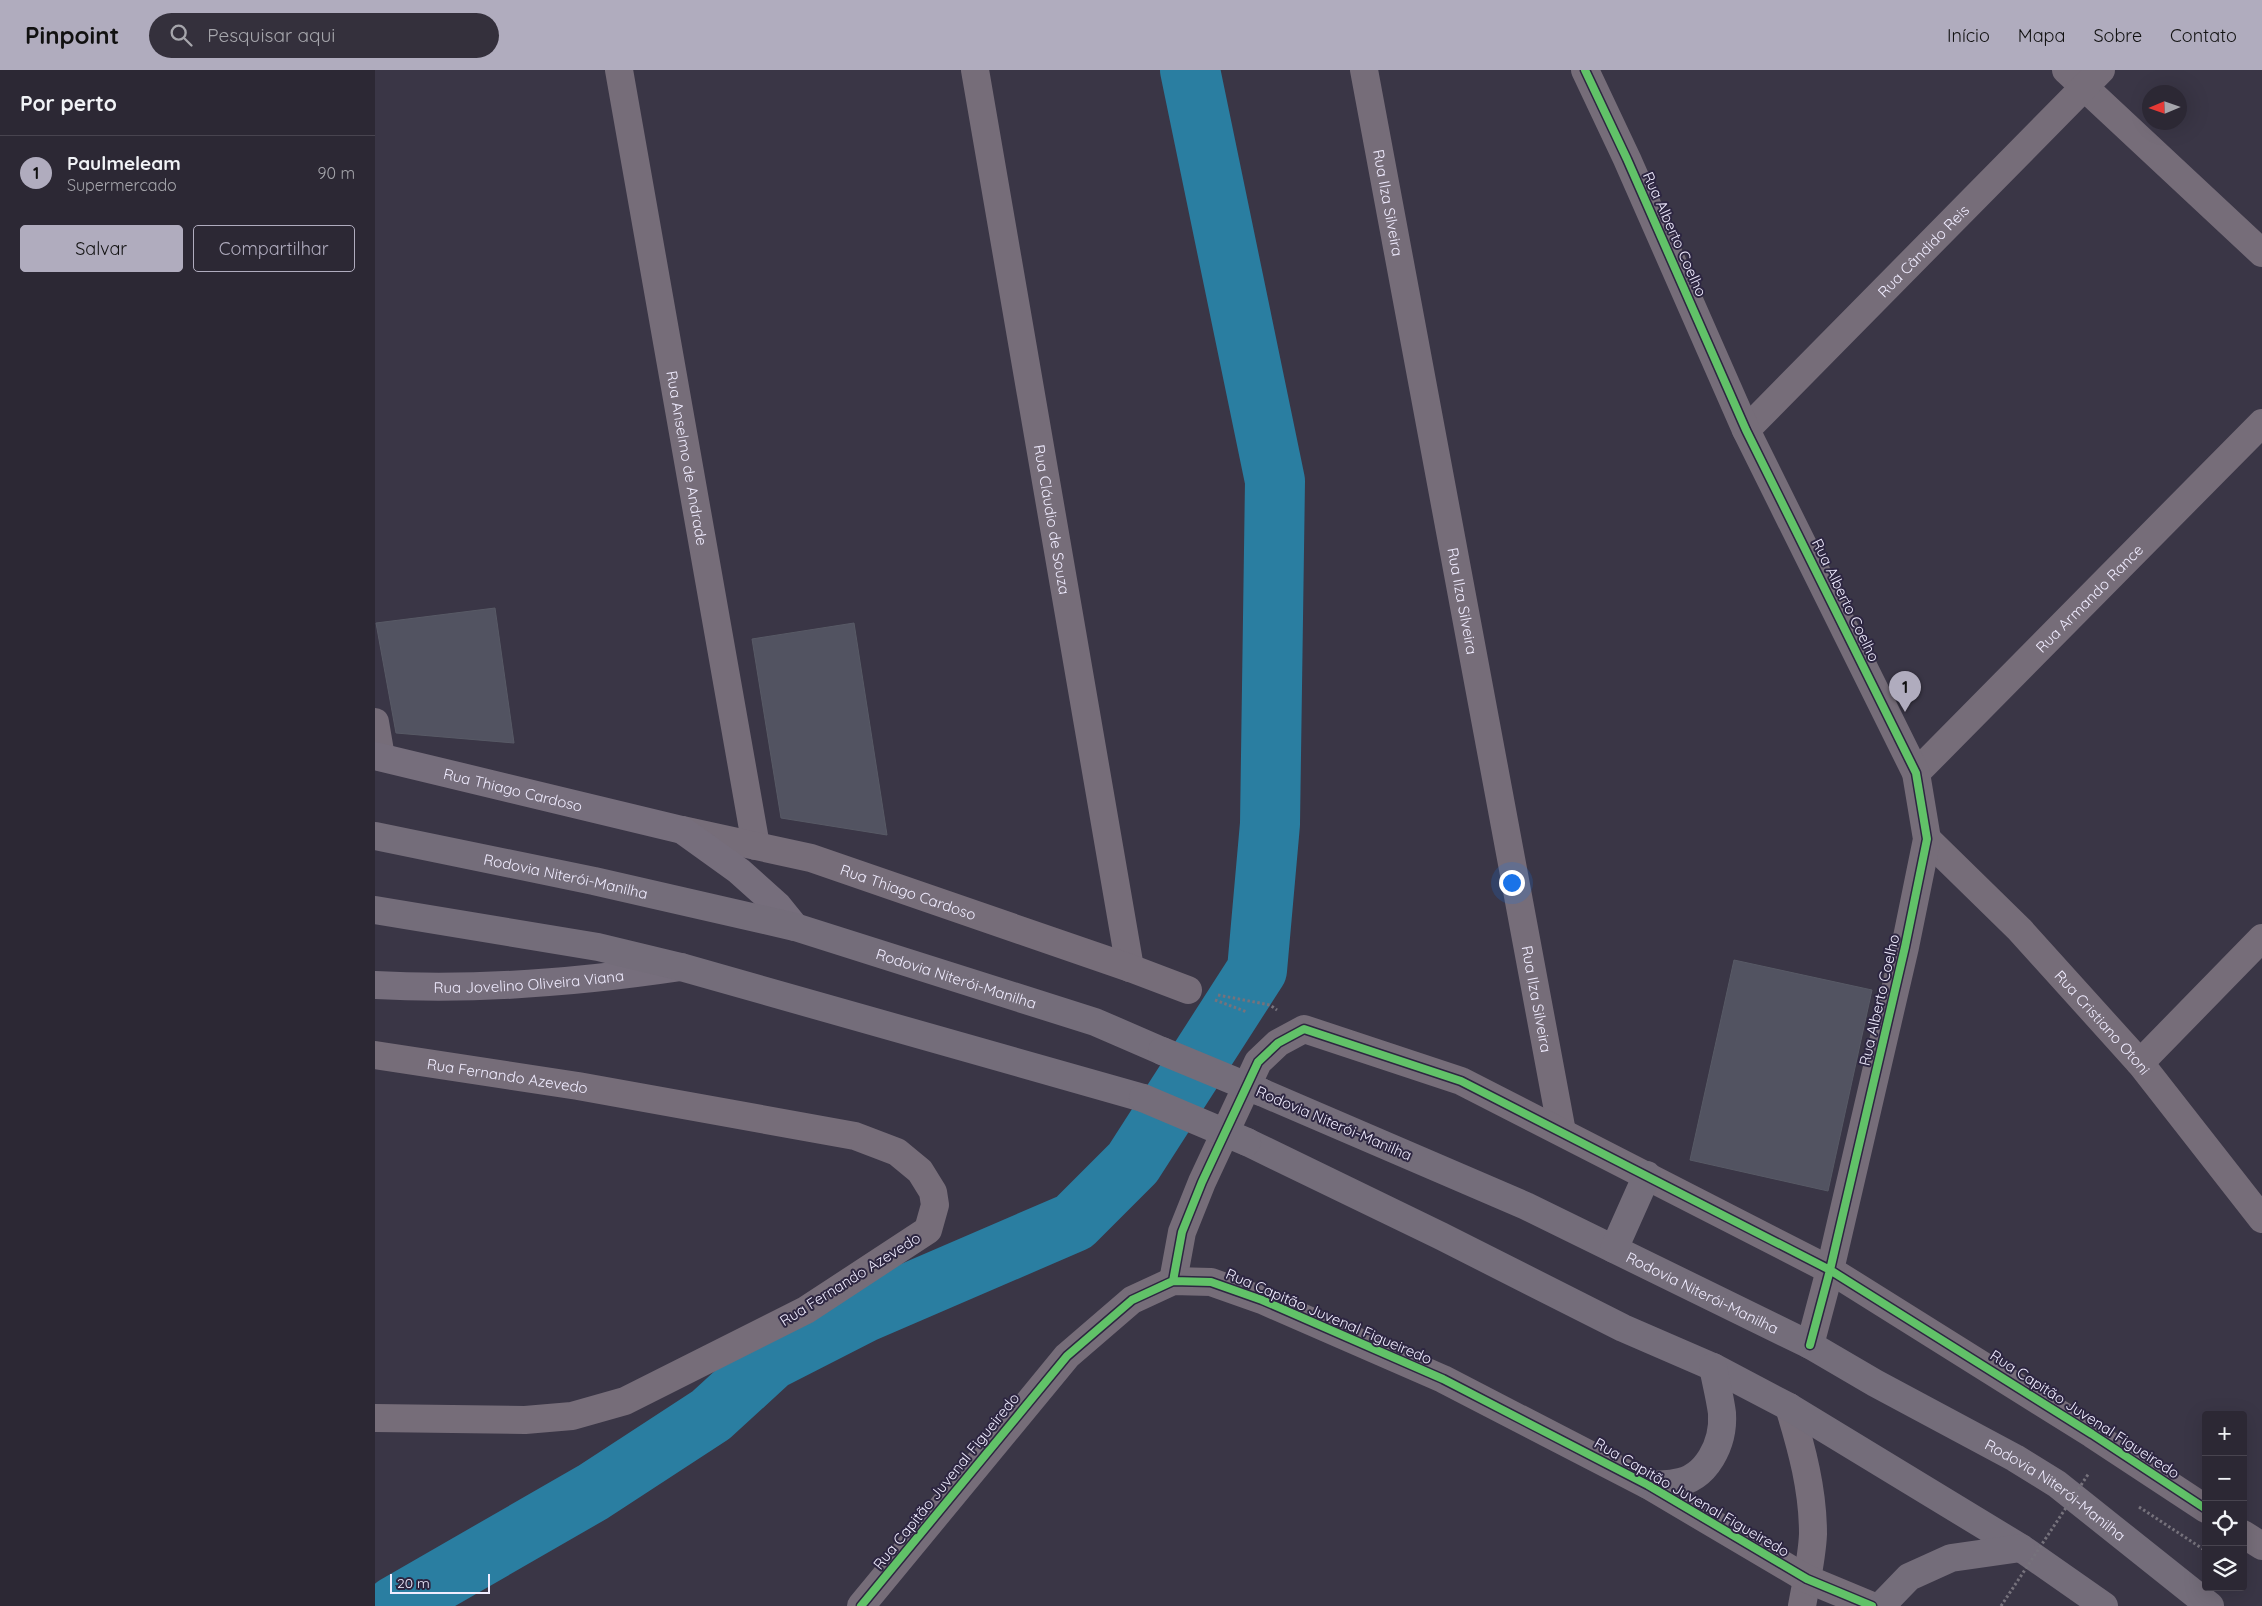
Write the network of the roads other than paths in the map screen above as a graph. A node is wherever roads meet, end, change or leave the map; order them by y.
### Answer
1 (619, 70) edge
2 (975, 70) edge
3 (1364, 70) edge
4 (1587, 71) edge
5 (2084, 76) edge
6 (2262, 252) edge
7 (2262, 423) edge
8 (1747, 430) junction
9 (375, 722) edge
10 (378, 756) edge
11 (1916, 773) junction
12 (682, 830) junction
13 (375, 836) edge
14 (1927, 839) junction
15 (756, 846) junction
16 (375, 910) edge
17 (795, 927) junction
18 (2262, 938) edge
19 (681, 967) junction
20 (1130, 968) junction
21 (375, 986) edge
22 (1188, 990) road end
23 (375, 1055) edge
24 (2140, 1063) junction
25 (1562, 1132) junction
26 (1647, 1175) junction
27 (2262, 1219) edge
28 (1614, 1249) junction
29 (1831, 1270) junction
30 (1173, 1281) junction
31 (1810, 1345) junction
32 (1713, 1368) junction
33 (1789, 1407) junction
34 (375, 1418) edge
35 (1648, 1485) junction
36 (2202, 1506) edge
37 (2247, 1537) edge
38 (2262, 1546) edge
39 (2021, 1548) junction
40 (1807, 1579) junction
41 (861, 1606) edge
42 (1802, 1606) edge
43 (1872, 1606) edge
44 (1881, 1606) edge
45 (2104, 1606) edge
46 (2210, 1606) edge

1 - 15 street, Rua Anselmo de Andrade
2 - 20 street, Rua Cláudio de Souza
3 - 25 street, Rua Ilza Silveira
4 - 8 street, Rua Alberto Coelho
5 - 6 street
5 - 8 street, Rua Cândido Reis
7 - 11 street, Rua Armando Rance
8 - 11 street, Rua Alberto Coelho
9 - 10 street
10 - 12 main road, Rua Thiago Cardoso
11 - 14 street, Rua Alberto Coelho
12 - 15 street, Rua Thiago Cardoso
12 - 17 main road, Rua Thiago Cardoso
13 - 17 highway, Rodovia Niterói-Manilha
14 - 24 street, Rua Cristiano Otoni
14 - 29 street, Rua Alberto Coelho
15 - 20 street, Rua Thiago Cardoso
16 - 19 highway
17 - 28 highway, Rodovia Niterói-Manilha, bridge
18 - 24 street
19 - 21 main road, Rua Jovelino Oliveira Viana
19 - 32 highway, bridge
20 - 22 street
23 - 34 street, Rua Fernando Azevedo
24 - 27 street, Rua Cristiano Otoni
25 - 26 street, Rua Capitão Juvenal Figueiredo
25 - 30 street, Rua Capitão Juvenal Figueiredo
26 - 28 highway
26 - 29 street, Rua Capitão Juvenal Figueiredo
28 - 31 highway, Rodovia Niterói-Manilha
29 - 31 street, Rua Alberto Coelho
29 - 36 street, Rua Capitão Juvenal Figueiredo
30 - 35 street, Rua Capitão Juvenal Figueiredo
30 - 41 street, Rua Capitão Juvenal Figueiredo
31 - 46 highway, Rodovia Niterói-Manilha
32 - 33 highway
32 - 35 highway
33 - 39 highway
33 - 40 street
35 - 40 street, Rua Capitão Juvenal Figueiredo
37 - 38 street
39 - 44 highway
39 - 45 highway
40 - 42 street
40 - 43 street, Rua Capitão Juvenal Figueiredo

